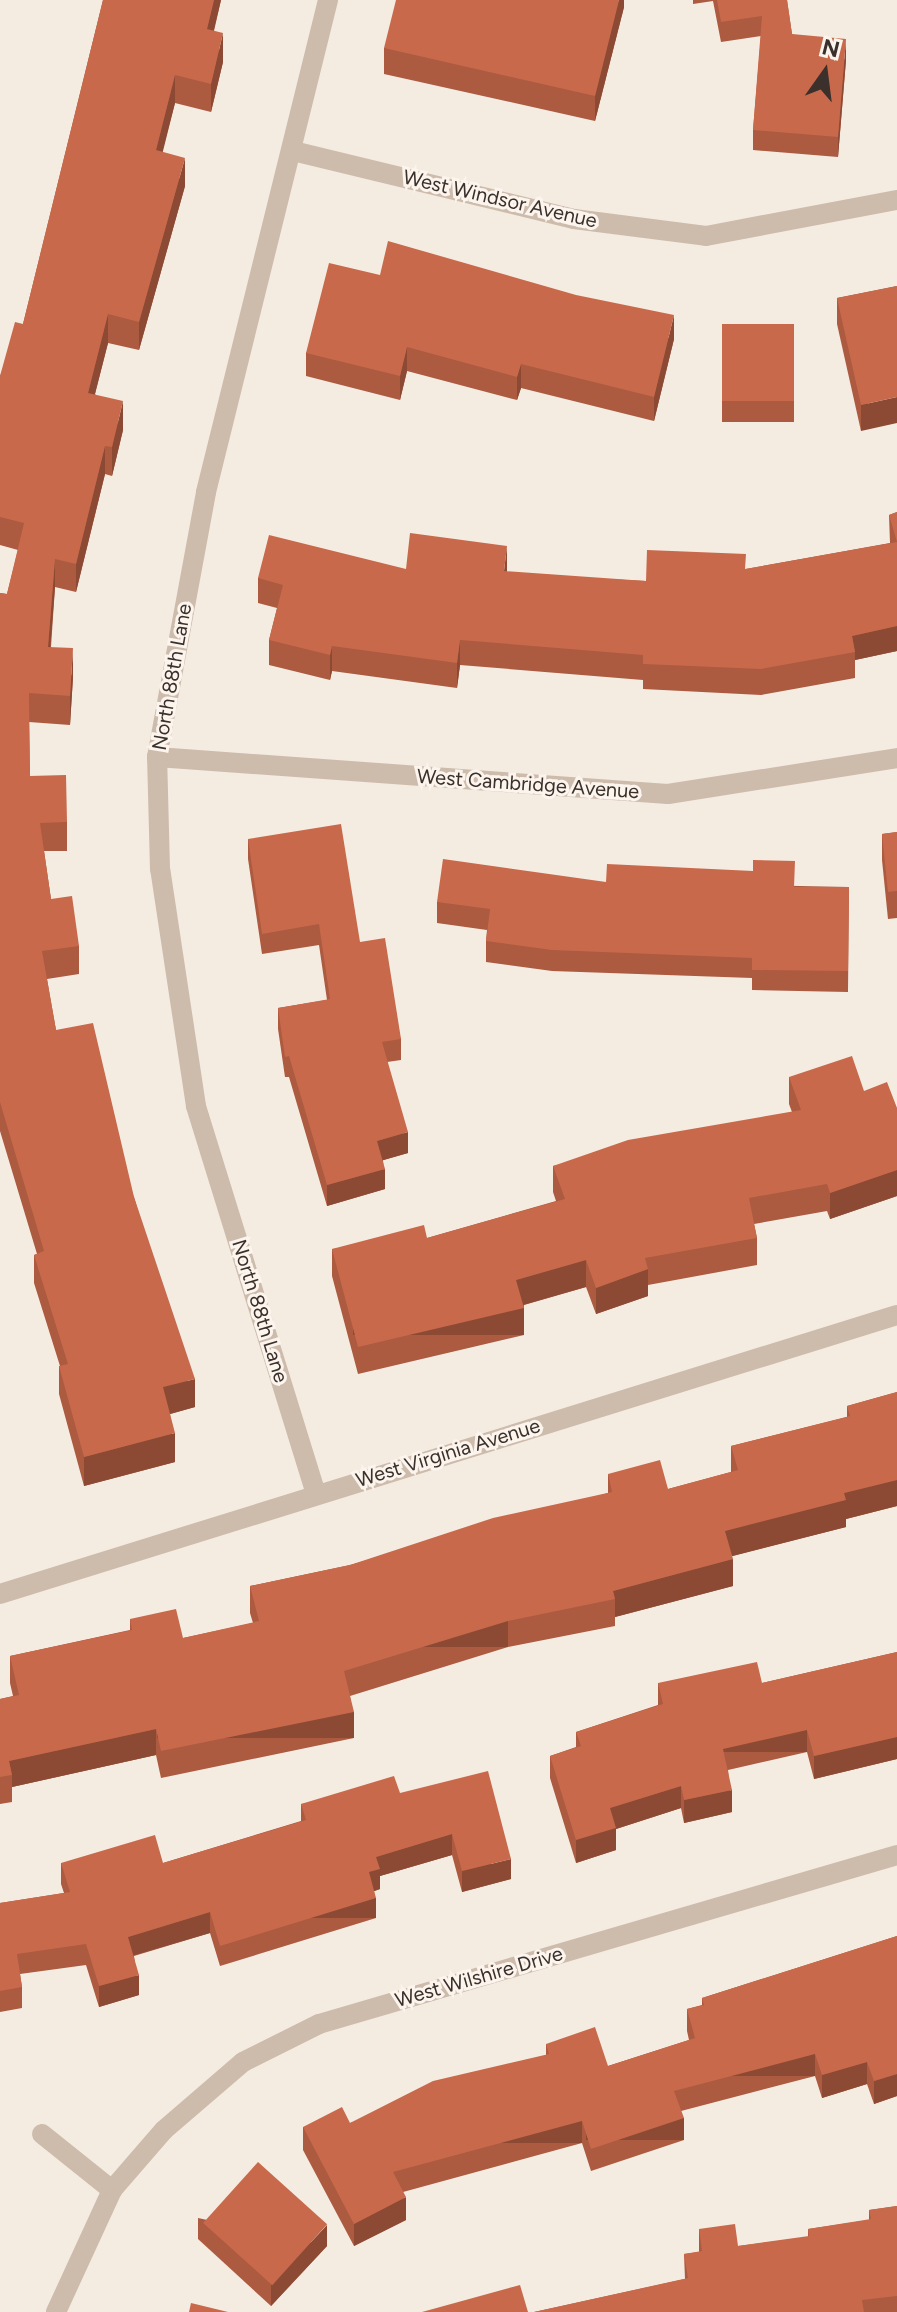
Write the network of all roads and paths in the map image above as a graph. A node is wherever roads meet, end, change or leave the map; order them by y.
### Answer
1 (328, 0) edge
2 (293, 151) junction
3 (897, 200) edge
4 (157, 757) junction
5 (897, 758) edge
6 (897, 1315) edge
7 (316, 1494) junction
8 (0, 1594) edge
9 (897, 1855) edge
10 (42, 2134) dead end
11 (112, 2190) junction
12 (56, 2312) edge

1 - 2 street, North 88th Lane
2 - 3 street, West Windsor Avenue
2 - 4 street, North 88th Lane
4 - 5 street, West Cambridge Avenue
4 - 7 street, North 88th Lane
6 - 7 street, West Virginia Avenue
7 - 8 street, West Virginia Avenue
9 - 11 street, West Wilshire Drive
10 - 11 street
11 - 12 street

